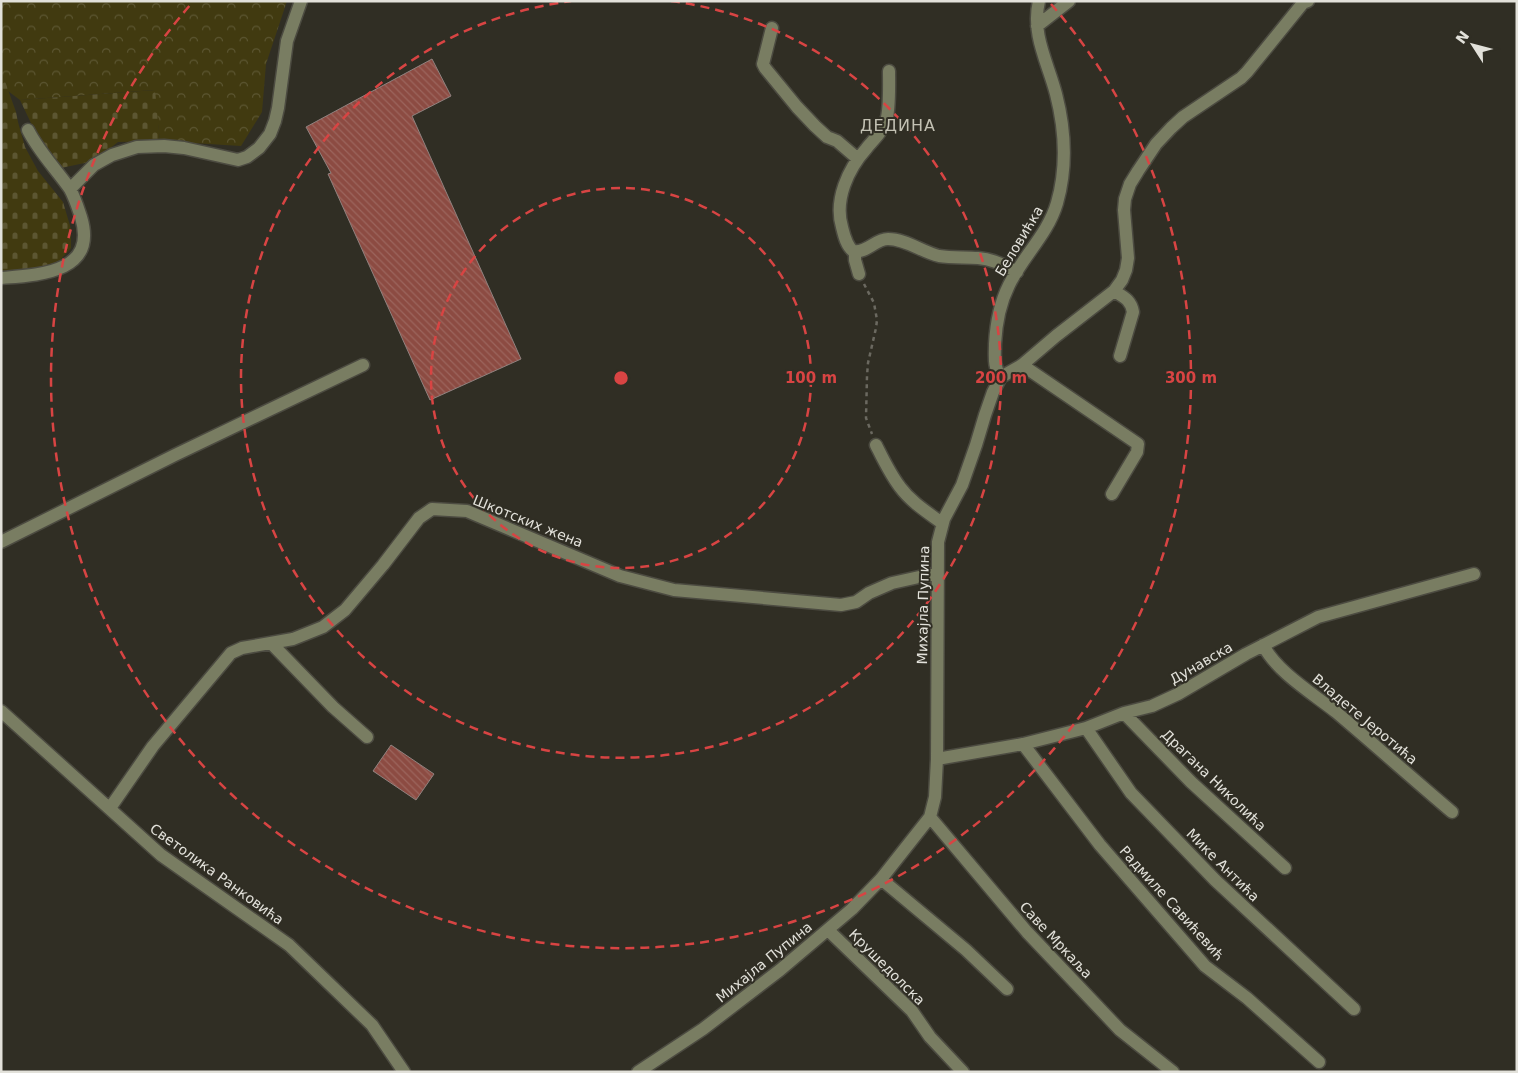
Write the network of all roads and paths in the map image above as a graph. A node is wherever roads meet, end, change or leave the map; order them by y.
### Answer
1 (301, 1) edge
2 (1039, 1) edge
3 (1069, 1) edge
4 (1308, 1) edge
5 (1037, 26) junction
6 (772, 28) dead end
7 (889, 71) dead end
8 (28, 130) dead end
9 (858, 159) junction
10 (70, 189) junction
11 (855, 252) junction
12 (1017, 272) junction
13 (859, 274) joint
14 (1, 278) edge
15 (1114, 291) junction
16 (1120, 356) dead end
17 (362, 365) dead end
18 (1022, 365) junction
19 (1001, 377) junction
20 (876, 445) joint
21 (1112, 494) dead end
22 (942, 523) junction
23 (1, 542) edge
24 (937, 573) junction
25 (1474, 574) dead end
26 (271, 643) junction
27 (1263, 645) junction
28 (1, 711) edge
29 (1124, 713) junction
30 (1086, 728) junction
31 (367, 737) dead end
32 (1023, 744) junction
33 (937, 759) junction
34 (110, 808) junction
35 (1452, 812) dead end
36 (930, 817) junction
37 (1285, 868) dead end
38 (881, 879) junction
39 (828, 930) junction
40 (1007, 989) dead end
41 (1354, 1009) dead end
42 (1319, 1062) dead end
43 (404, 1072) edge
44 (638, 1072) edge
45 (963, 1072) edge
46 (1173, 1072) edge

1 - 10 street
2 - 5 street, Беловићка
3 - 5 street
4 - 15 street
5 - 12 street, Беловићка
6 - 9 street
7 - 9 street
8 - 10 street
9 - 11 street
10 - 14 street
11 - 12 street
11 - 13 street
12 - 19 street, Беловићка
13 - 20 path
15 - 16 street
15 - 18 street
17 - 23 street
18 - 19 street
18 - 21 street
19 - 22 street, Михајла Пупина
20 - 22 street
22 - 24 street, Михајла Пупина
24 - 26 street, Шкотских жена
24 - 33 street, Михајла Пупина
25 - 27 street, Дунавска
26 - 31 street
26 - 34 street, Шкотских жена
27 - 29 street, Дунавска
27 - 35 street, Владете Јеротића
28 - 34 street, Светолика Ранковића
29 - 30 street, Дунавска
29 - 37 street, Драгана Николића
30 - 32 street, Дунавска
30 - 41 street, Мике Антића
32 - 33 street, Дунавска
32 - 42 street, Радмиле Савићевић
33 - 36 street, Михајла Пупина
34 - 43 street, Светолика Ранковића
36 - 38 street, Михајла Пупина
36 - 46 street, Саве Мркаља
38 - 39 street, Михајла Пупина
38 - 40 street
39 - 44 street, Михајла Пупина
39 - 45 street, Крушедолска

